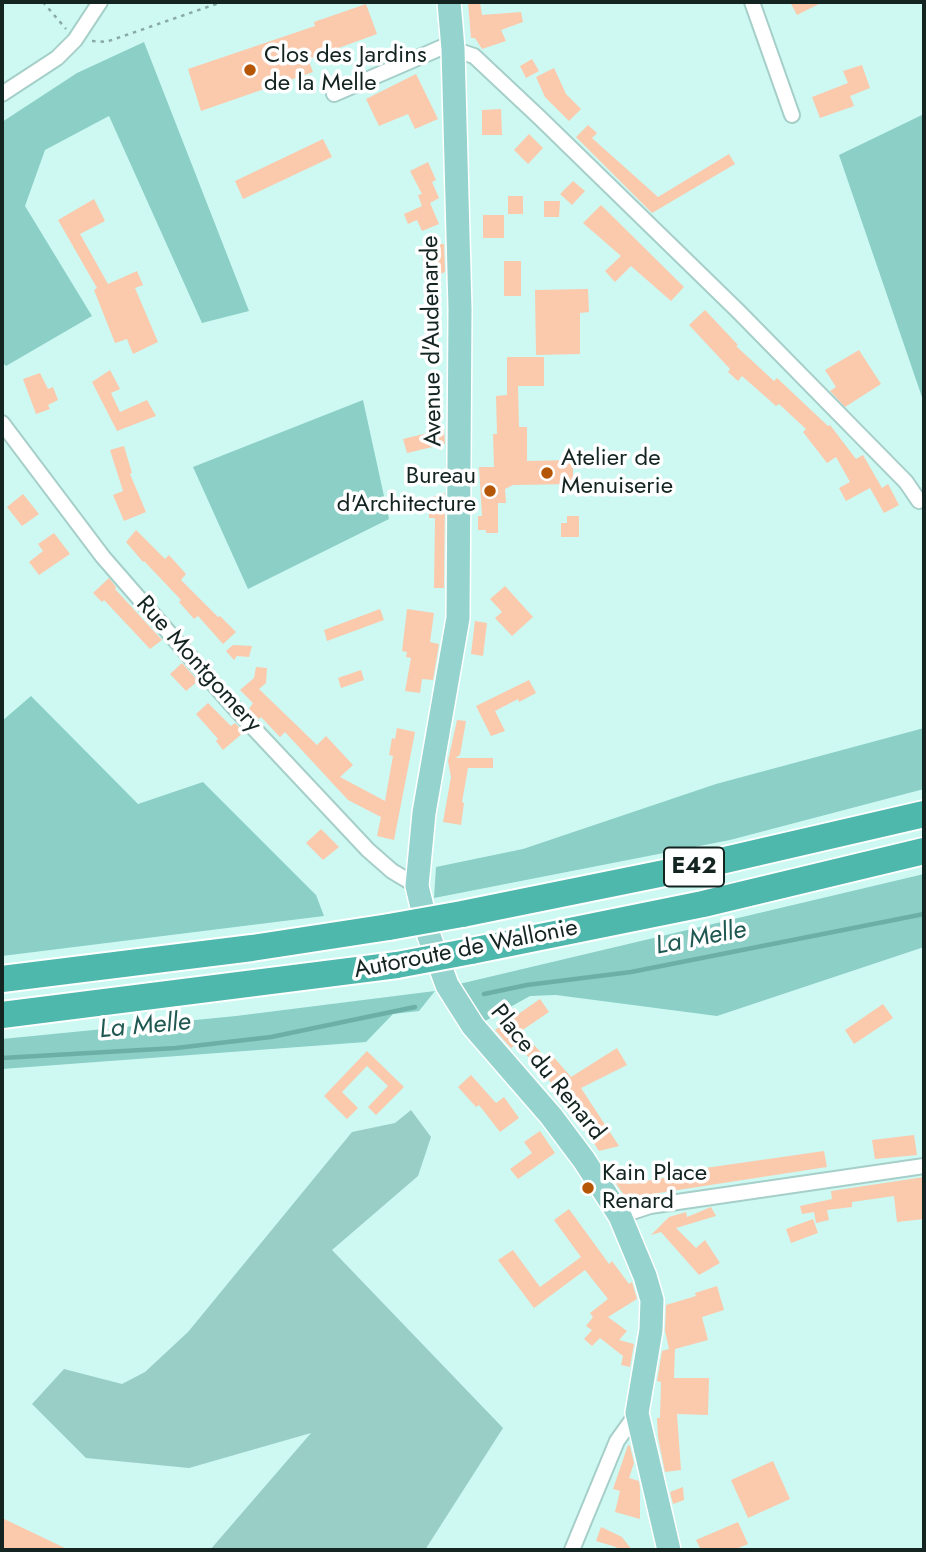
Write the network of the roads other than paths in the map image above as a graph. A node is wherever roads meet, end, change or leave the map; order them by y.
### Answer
1 (100, 2) edge
2 (449, 2) edge
3 (752, 2) edge
4 (453, 46) junction
5 (2, 94) edge
6 (334, 94) dead end
7 (792, 115) dead end
8 (2, 423) edge
9 (924, 499) edge
10 (924, 814) edge
11 (924, 851) edge
12 (417, 886) junction
13 (2, 979) edge
14 (2, 1015) edge
15 (924, 1166) edge
16 (620, 1216) junction
17 (637, 1413) junction
18 (572, 1550) edge
19 (669, 1550) edge

1 - 5 street
2 - 4 main road, Avenue d'Audenarde
3 - 7 street
4 - 6 street
4 - 9 street
4 - 12 main road, Avenue d'Audenarde
8 - 12 street, Rue Montgomery
10 - 13 highway, Autoroute de Wallonie / E42, bridge
11 - 14 highway, Autoroute de Wallonie / E42, bridge
12 - 16 main road, Place du Renard
15 - 16 street
16 - 17 main road, Place du Renard
17 - 18 street
17 - 19 main road

